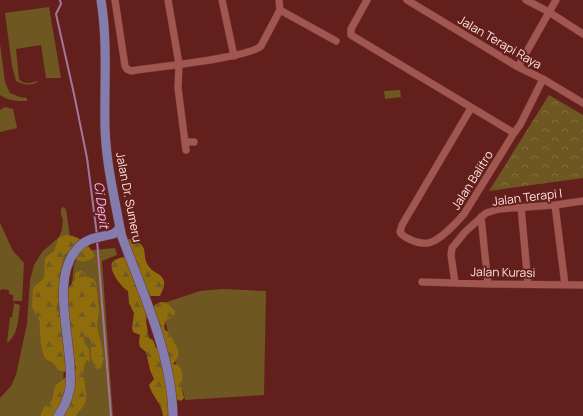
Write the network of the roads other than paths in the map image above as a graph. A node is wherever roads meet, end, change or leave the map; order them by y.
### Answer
1 (101, 0) edge
2 (115, 0) edge
3 (168, 0) edge
4 (222, 0) edge
5 (279, 0) edge
6 (367, 0) edge
7 (407, 0) edge
8 (526, 0) edge
9 (556, 0) edge
10 (280, 10) junction
11 (549, 12) junction
12 (583, 34) edge
13 (336, 41) dead end
14 (234, 56) junction
15 (179, 64) junction
16 (518, 67) junction
17 (544, 79) junction
18 (583, 103) edge
19 (471, 108) junction
20 (514, 133) junction
21 (185, 142) junction
22 (194, 142) dead end
23 (186, 150) dead end
24 (583, 201) edge
25 (556, 205) junction
26 (520, 207) junction
27 (481, 217) junction
28 (115, 234) junction
29 (422, 282) dead end
30 (455, 283) junction
31 (488, 284) junction
32 (528, 284) junction
33 (583, 284) edge
34 (565, 285) junction
35 (58, 416) edge
36 (173, 416) edge

1 - 28 main road, Jalan Dr. Sumeru
2 - 15 street
3 - 15 street
4 - 14 street
5 - 10 street
6 - 19 street
7 - 16 street, Jalan Terapi Raya
8 - 11 street
9 - 11 street
10 - 13 street
10 - 14 street
11 - 12 street
11 - 16 street
14 - 15 street
15 - 21 street
16 - 17 street, Jalan Terapi Raya
17 - 18 street, Jalan Terapi Raya
17 - 20 street
19 - 20 street
19 - 20 street, Jalan Balitro
21 - 22 street
21 - 23 street
24 - 25 street, Jalan Terapi I
25 - 26 street, Jalan Terapi I
25 - 34 street
26 - 27 street, Jalan Terapi I
26 - 32 street
27 - 30 street, Jalan Terapi I
27 - 31 street
28 - 35 main road
28 - 36 main road, Jalan Dr. Sumeru
29 - 30 street, Jalan Kurasi
30 - 31 street, Jalan Kurasi
31 - 32 street, Jalan Kurasi
32 - 34 street, Jalan Kurasi
33 - 34 street, Jalan Kurasi

